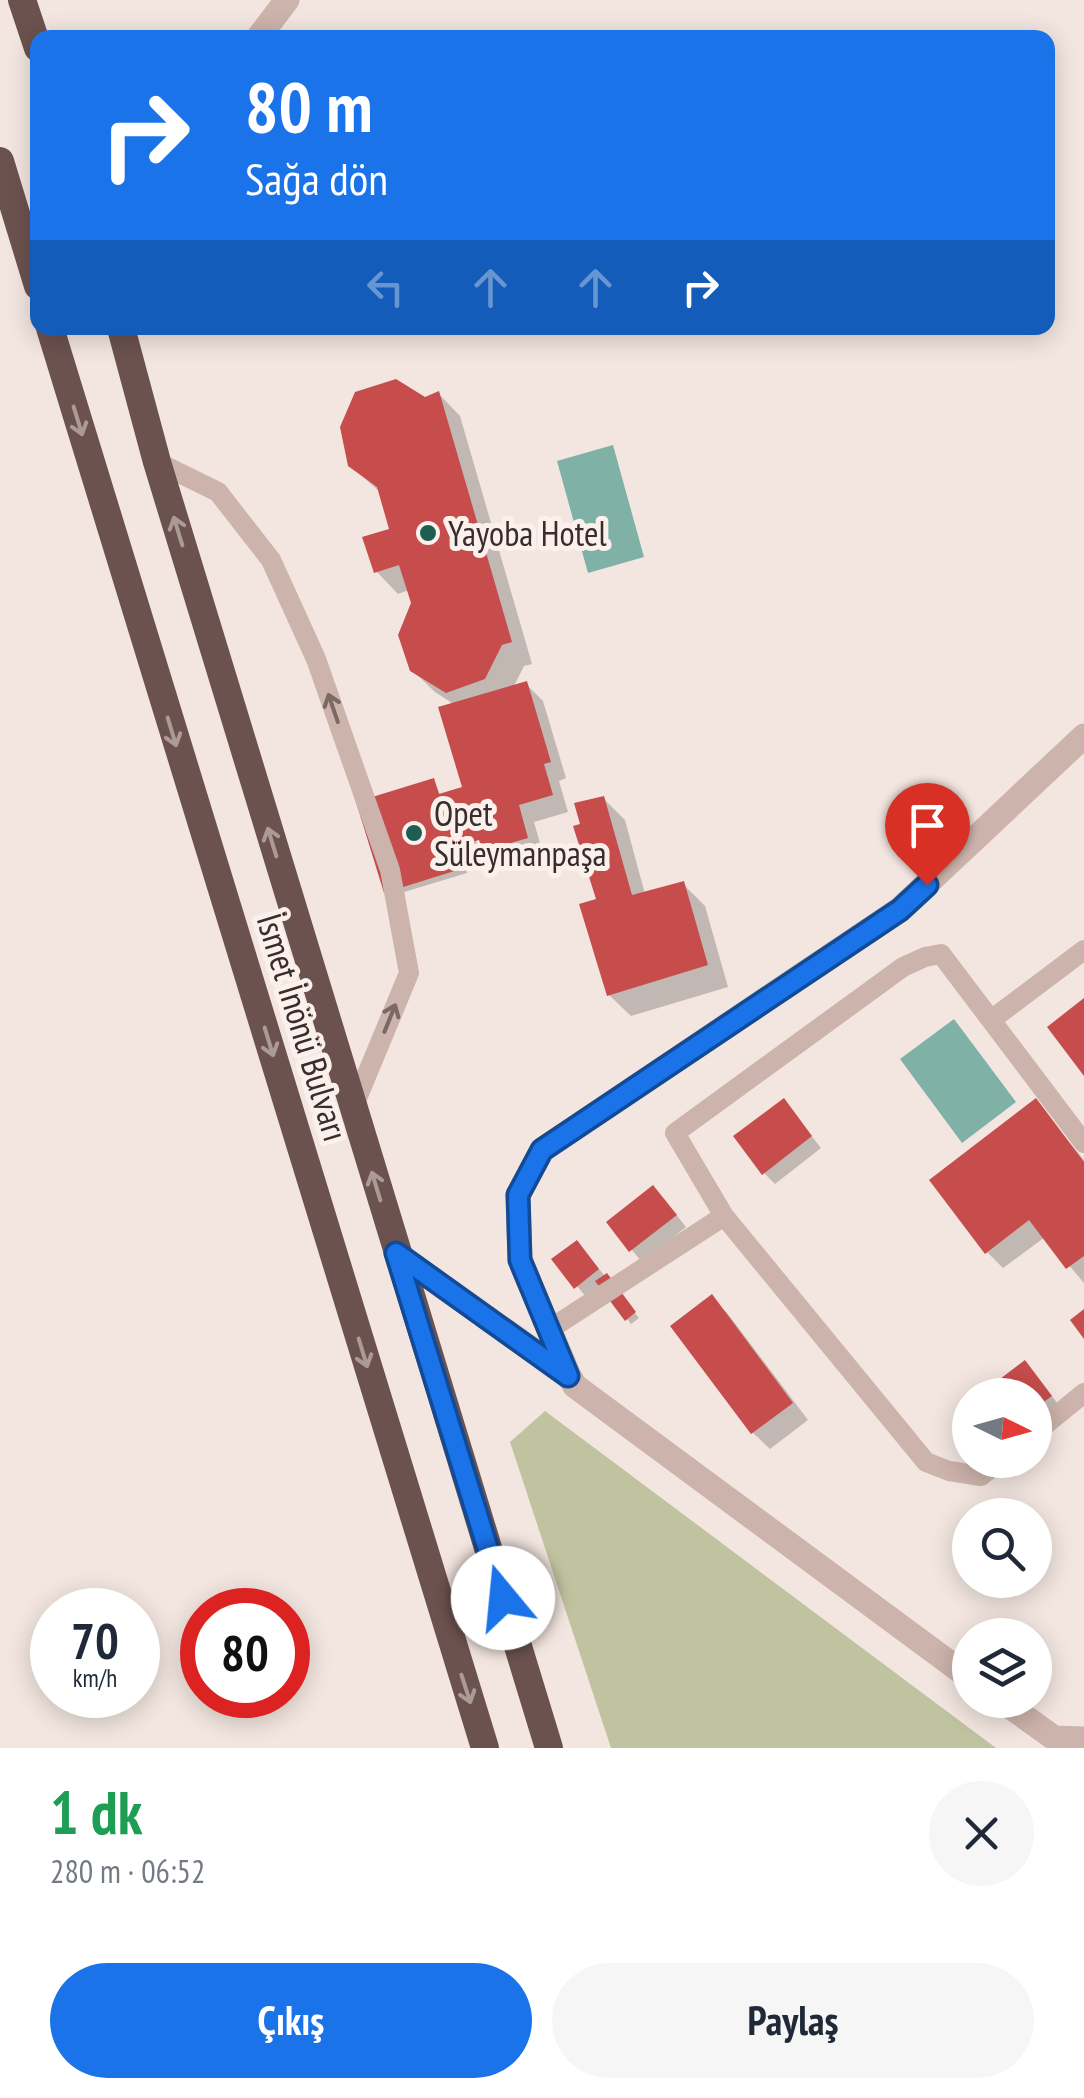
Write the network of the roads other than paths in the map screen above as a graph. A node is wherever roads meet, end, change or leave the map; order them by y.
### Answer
1 (22, 0) edge
2 (287, 0) edge
3 (32, 30) edge
4 (264, 30) edge
5 (0, 161) edge
6 (30, 260) edge
7 (52, 335) edge
8 (123, 335) edge
9 (158, 462) junction
10 (1084, 736) edge
11 (1084, 950) edge
12 (991, 1020) junction
13 (353, 1108) junction
14 (1084, 1143) edge
15 (724, 1216) junction
16 (396, 1253) junction
17 (550, 1329) junction
18 (568, 1376) junction
19 (1084, 1393) edge
20 (1052, 1418) edge
21 (952, 1471) edge
22 (952, 1665) edge
23 (1026, 1718) edge
24 (1084, 1740) edge
25 (485, 1748) edge
26 (548, 1748) edge

1 - 3 highway
2 - 4 street
5 - 6 highway
7 -> 25 highway, İsmet İnönü Bulvarı
8 - 9 highway, İsmet İnönü Bulvarı
13 -> 9 highway, İsmet İnönü Bulvarı
13 -> 9 lane
10 - 17 street
11 - 12 lane
12 - 14 lane
12 - 15 lane
16 -> 13 highway, İsmet İnönü Bulvarı
15 - 17 lane
15 - 21 lane
16 - 18 street
16 - 26 highway, İsmet İnönü Bulvarı
17 - 18 street
18 - 22 street
19 - 20 lane
23 - 24 street

